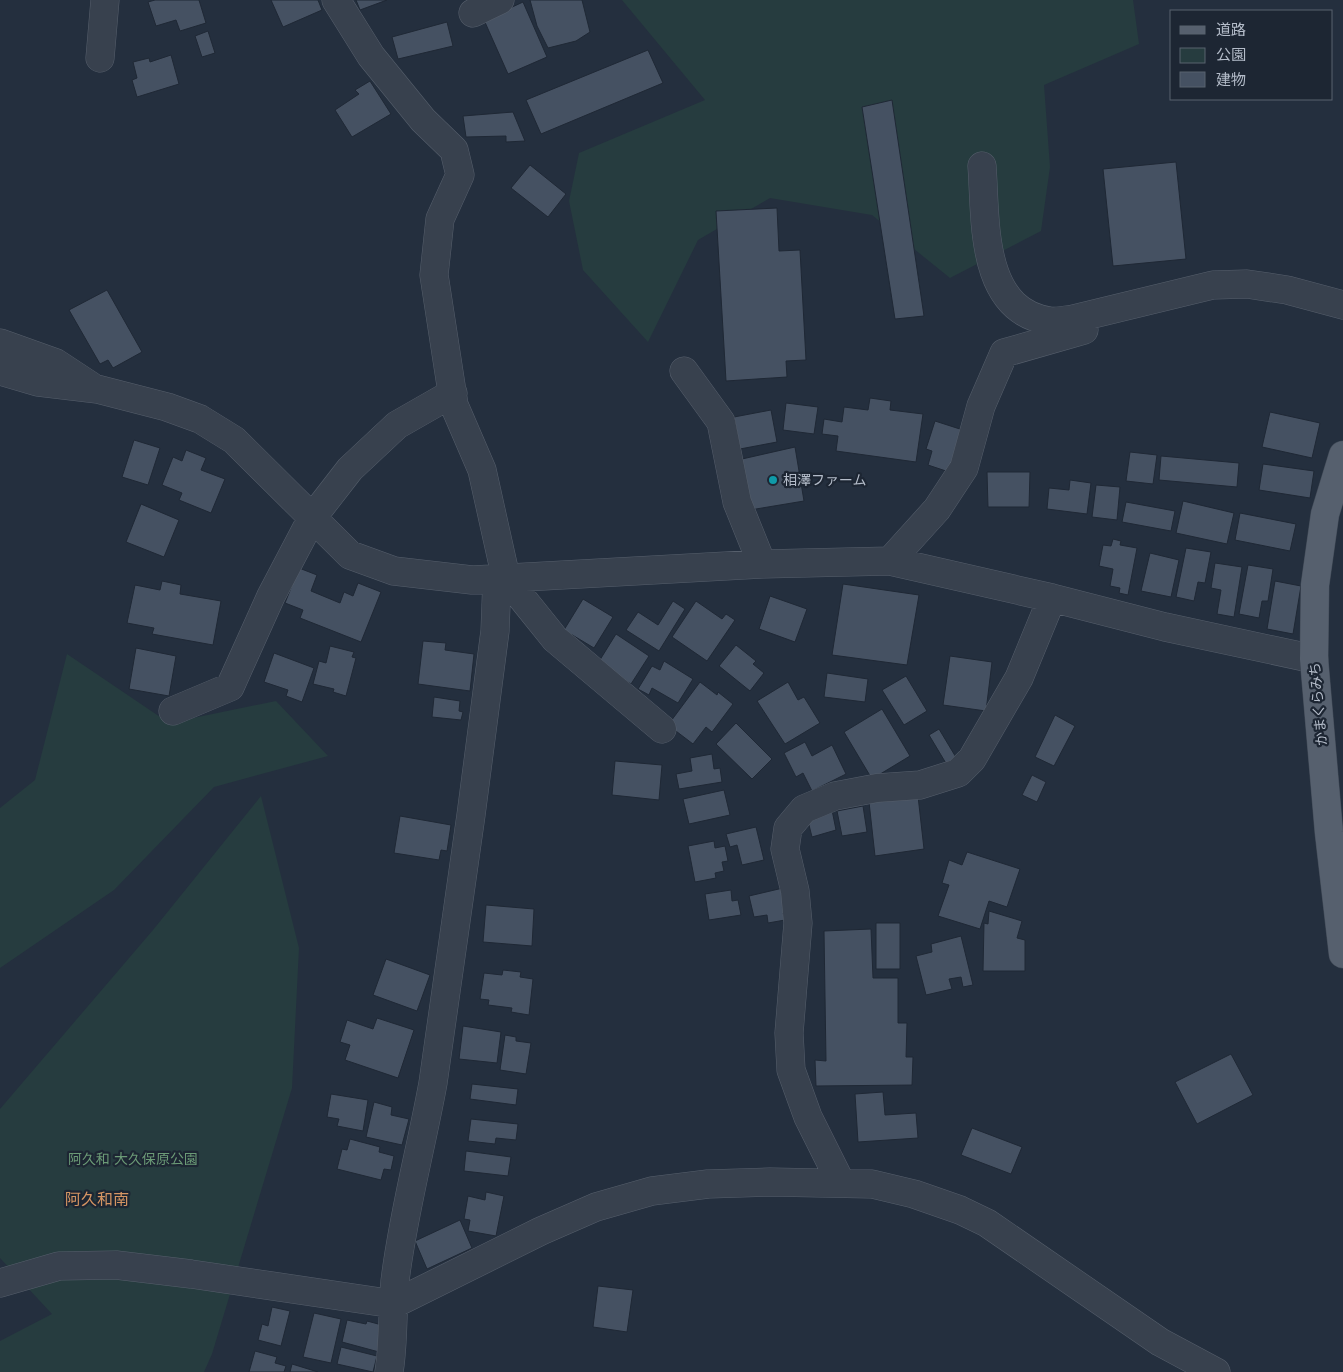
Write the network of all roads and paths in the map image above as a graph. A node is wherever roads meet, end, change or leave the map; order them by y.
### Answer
1 (105, 0) edge
2 (336, 0) edge
3 (500, 0) edge
4 (473, 13) dead end
5 (100, 58) dead end
6 (982, 166) dead end
7 (1343, 305) edge
8 (1124, 307) junction
9 (0, 343) edge
10 (0, 371) edge
11 (684, 371) dead end
12 (97, 389) junction
13 (452, 393) junction
14 (1343, 455) edge
15 (312, 518) junction
16 (890, 561) junction
17 (762, 564) junction
18 (502, 578) junction
19 (1052, 598) junction
20 (1314, 659) junction
21 (173, 711) dead end
22 (662, 729) dead end
23 (1343, 954) edge
24 (841, 1183) junction
25 (0, 1283) edge
26 (394, 1304) junction
27 (389, 1372) edge
28 (1216, 1372) edge

1 - 5 street
2 - 13 street
3 - 4 street
6 - 8 street
7 - 8 street
8 - 16 street
9 - 12 street
10 - 12 street
11 - 17 street
12 - 15 street
13 - 15 street
13 - 18 street
14 - 20 main road, かまくらみち
15 - 18 street
15 - 21 street
16 - 17 street
16 - 19 street
17 - 18 street
18 - 22 street
18 - 26 street
19 - 20 street
19 - 24 street
20 - 23 main road, かまくらみち
24 - 26 street
24 - 28 street
25 - 26 street
26 - 27 street

